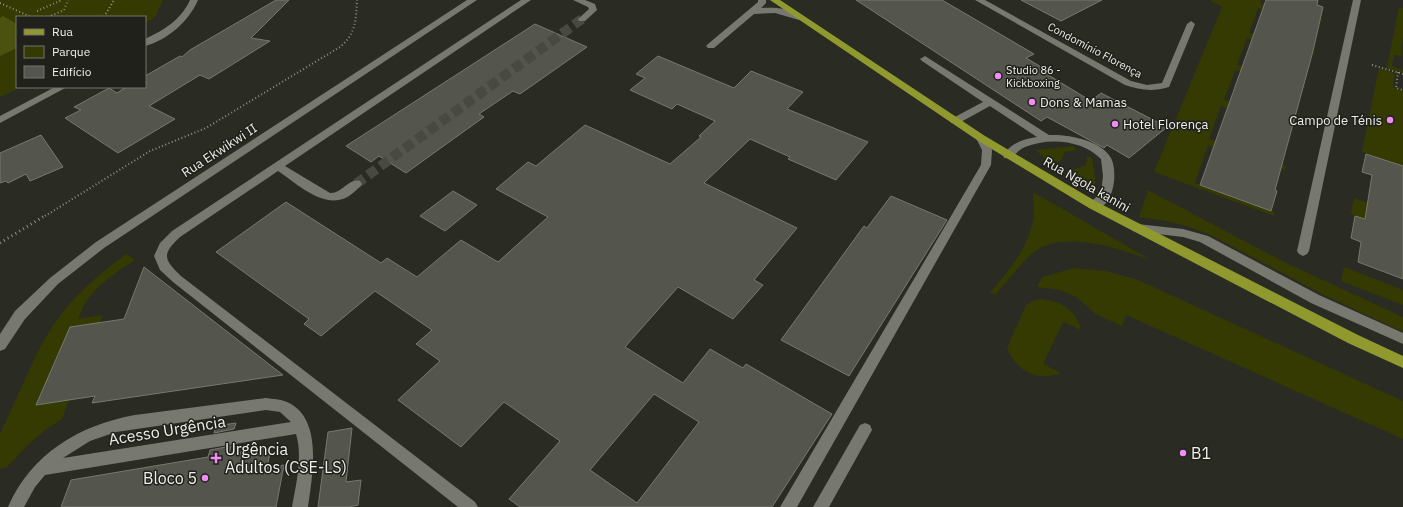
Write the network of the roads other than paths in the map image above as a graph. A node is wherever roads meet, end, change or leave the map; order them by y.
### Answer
1 (194, 0) edge
2 (473, 0) edge
3 (527, 0) edge
4 (577, 0) edge
5 (762, 0) edge
6 (774, 0) edge
7 (979, 0) edge
8 (1357, 0) edge
9 (750, 13) junction
10 (799, 17) junction
11 (582, 19) tunnel mouth
12 (1191, 24) dead end
13 (146, 42) edge
14 (711, 46) dead end
15 (925, 59) dead end
16 (60, 88) edge
17 (990, 102) junction
18 (0, 120) edge
19 (955, 121) junction
20 (982, 138) junction
21 (1047, 139) junction
22 (1008, 155) junction
23 (277, 166) junction
24 (356, 184) tunnel mouth
25 (1093, 205) junction
26 (1137, 228) junction
27 (1302, 251) dead end
28 (1403, 339) edge
29 (0, 345) edge
30 (1403, 362) edge
31 (301, 427) junction
32 (865, 430) dead end
33 (40, 469) junction
34 (17, 504) edge
35 (300, 507) edge
36 (470, 507) edge
37 (788, 507) edge
38 (821, 507) edge

1 - 13 street
2 - 29 street, Rua Ekwikwi II
3 - 23 street
4 - 11 street
5 - 9 street
6 - 10 main road, Rua Ngola kanini
7 - 12 street, Condomínio Florença
8 - 27 street
9 - 10 street
9 - 14 street
10 - 19 main road, Rua Ngola kanini
15 - 17 street
16 - 18 street
17 - 19 street
17 - 21 street
19 - 20 main road, Rua Ngola kanini
20 - 22 main road, Rua Ngola kanini
20 - 37 street
21 - 22 street
21 - 25 street
22 - 25 main road, Rua Ngola kanini
23 - 24 street
23 - 36 street
25 - 26 main road, Rua Ngola kanini
26 - 28 street
26 - 30 main road, Rua Ngola kanini
31 - 33 street, Acesso Urgência
31 - 33 street
31 - 35 street
32 - 38 street
33 - 34 street

